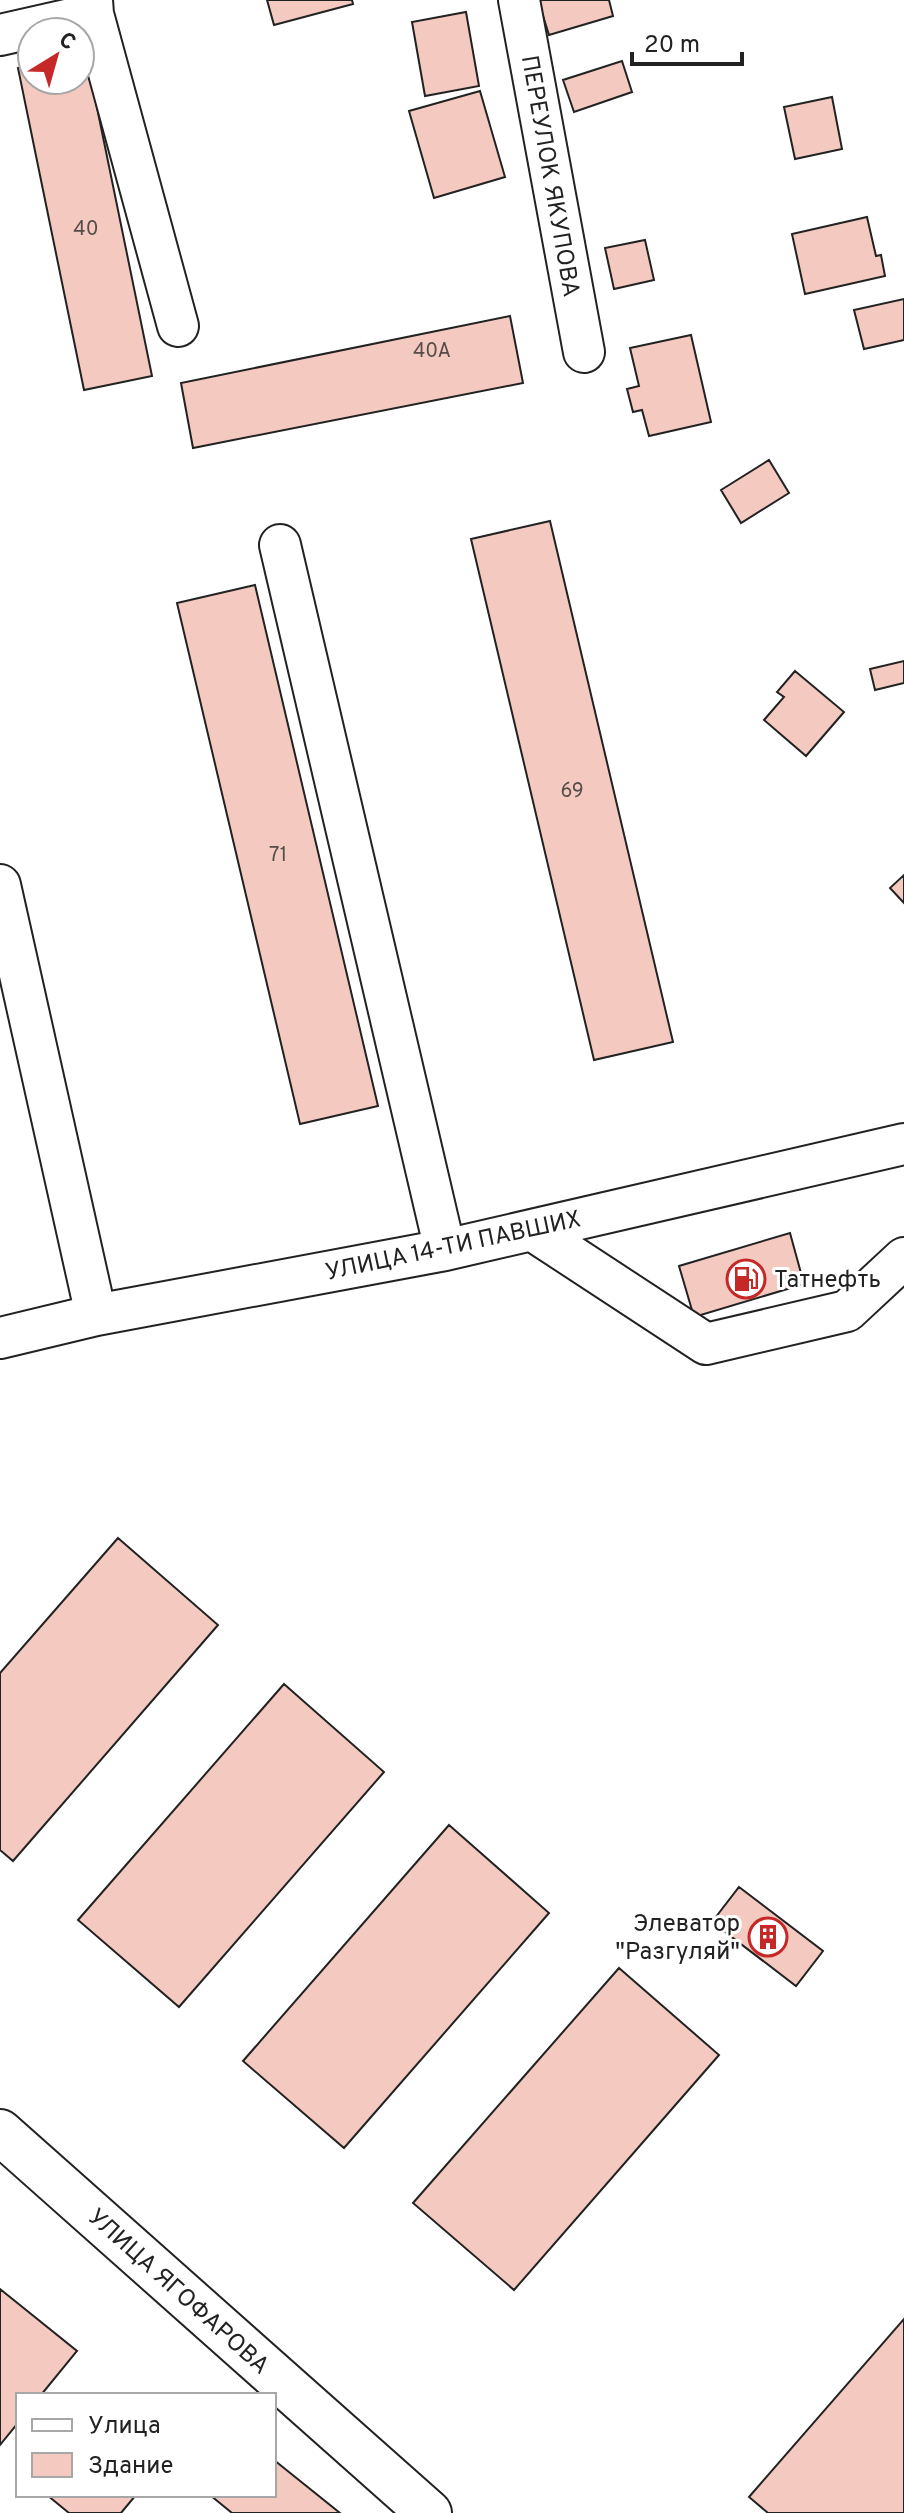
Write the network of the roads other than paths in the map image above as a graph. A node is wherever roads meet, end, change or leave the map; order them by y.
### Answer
1 (519, 0) edge
2 (93, 7) edge
3 (0, 35) edge
4 (178, 326) dead end
5 (584, 352) dead end
6 (280, 545) dead end
7 (0, 885) edge
8 (896, 1156) edge
9 (532, 1230) junction
10 (445, 1250) junction
11 (904, 1258) edge
12 (96, 1315) junction
13 (0, 1338) edge
14 (0, 2132) edge
15 (429, 2513) edge

1 - 5 street, ПЕРЕУЛОК ЯКУПОВА
2 - 3 street
2 - 4 street
6 - 10 street
7 - 12 street
8 - 9 street, УЛИЦА 14-ТИ ПАВШИХ
9 - 10 street, УЛИЦА 14-ТИ ПАВШИХ
9 - 11 street
10 - 12 street, УЛИЦА 14-ТИ ПАВШИХ
12 - 13 street, УЛИЦА 14-ТИ ПАВШИХ
14 - 15 main road, УЛИЦА ЯГОФАРОВА

